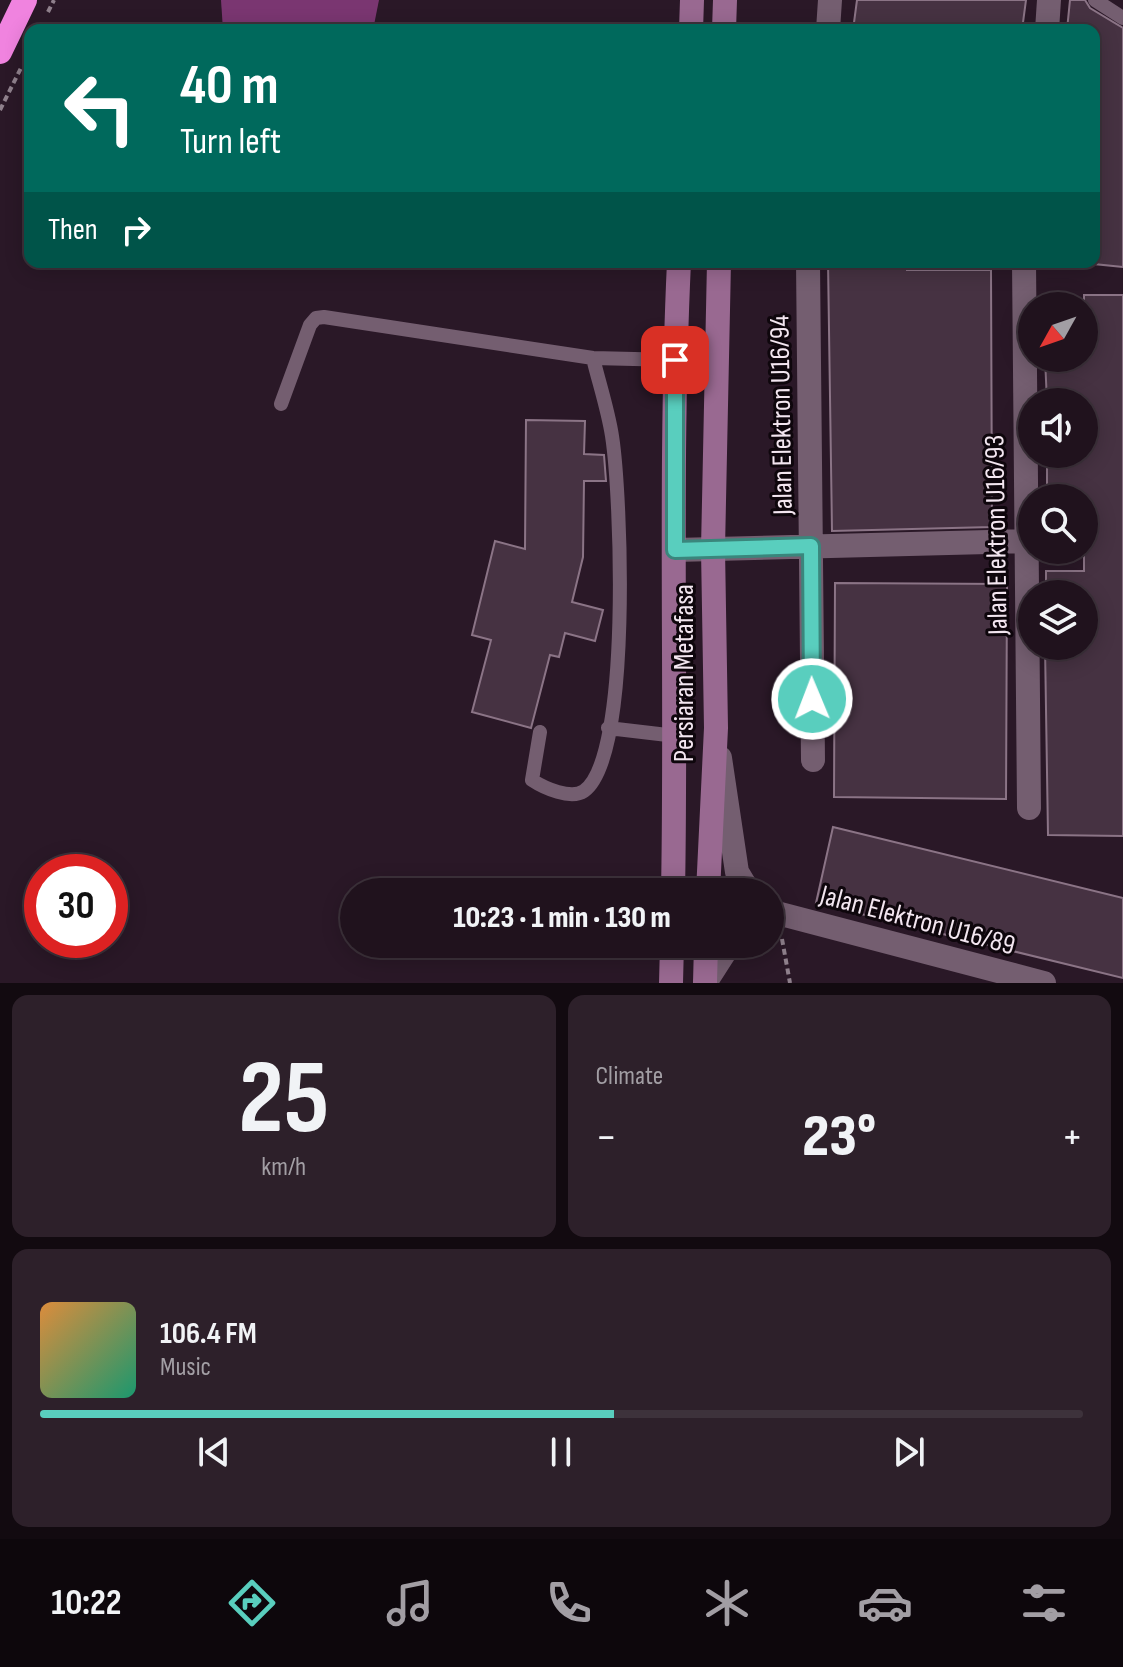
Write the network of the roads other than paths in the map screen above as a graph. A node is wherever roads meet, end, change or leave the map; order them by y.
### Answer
1 (25, 0) edge
2 (692, 0) edge
3 (725, 0) edge
4 (830, 0) edge
5 (1049, 0) edge
6 (1095, 0) edge
7 (1123, 18) edge
8 (691, 24) edge
9 (724, 24) edge
10 (828, 24) edge
11 (1047, 24) edge
12 (0, 52) edge
13 (679, 268) edge
14 (719, 268) edge
15 (808, 268) edge
16 (1024, 268) edge
17 (593, 358) junction
18 (675, 360) junction
19 (281, 404) dead end
20 (1025, 484) edge
21 (1018, 541) edge
22 (811, 546) junction
23 (713, 549) junction
24 (675, 550) junction
25 (1025, 564) edge
26 (608, 728) junction
27 (716, 728) junction
28 (540, 732) dead end
29 (676, 736) junction
30 (813, 760) dead end
31 (1029, 808) dead end
32 (673, 878) edge
33 (709, 878) edge
34 (741, 878) edge
35 (784, 915) edge
36 (672, 958) edge
37 (706, 958) edge
38 (721, 958) edge
39 (671, 983) edge
40 (705, 983) edge
41 (1044, 983) edge

1 - 12 highway
2 - 8 street
3 - 9 street
4 - 10 street
5 - 11 street
6 - 7 lane
13 - 18 street, Persiaran Metafasa
14 - 23 street, Persiaran Metafasa
15 - 22 street, Jalan Elektron U16/94
16 - 20 street, Jalan Elektron U16/93
17 - 18 lane
17 - 19 lane
17 - 26 lane
18 - 24 street, Persiaran Metafasa
21 - 22 street
22 - 23 street
22 - 30 street, Jalan Elektron U16/94
23 - 24 street
23 - 27 street, Persiaran Metafasa
24 - 29 street, Persiaran Metafasa
25 - 31 street, Jalan Elektron U16/93
26 - 28 lane
26 - 29 lane
27 - 33 street, Persiaran Metafasa
27 - 34 street
29 - 32 street, Persiaran Metafasa
35 - 41 street, Jalan Elektron U16/89
36 - 39 street
37 - 40 street
38 - 40 street

